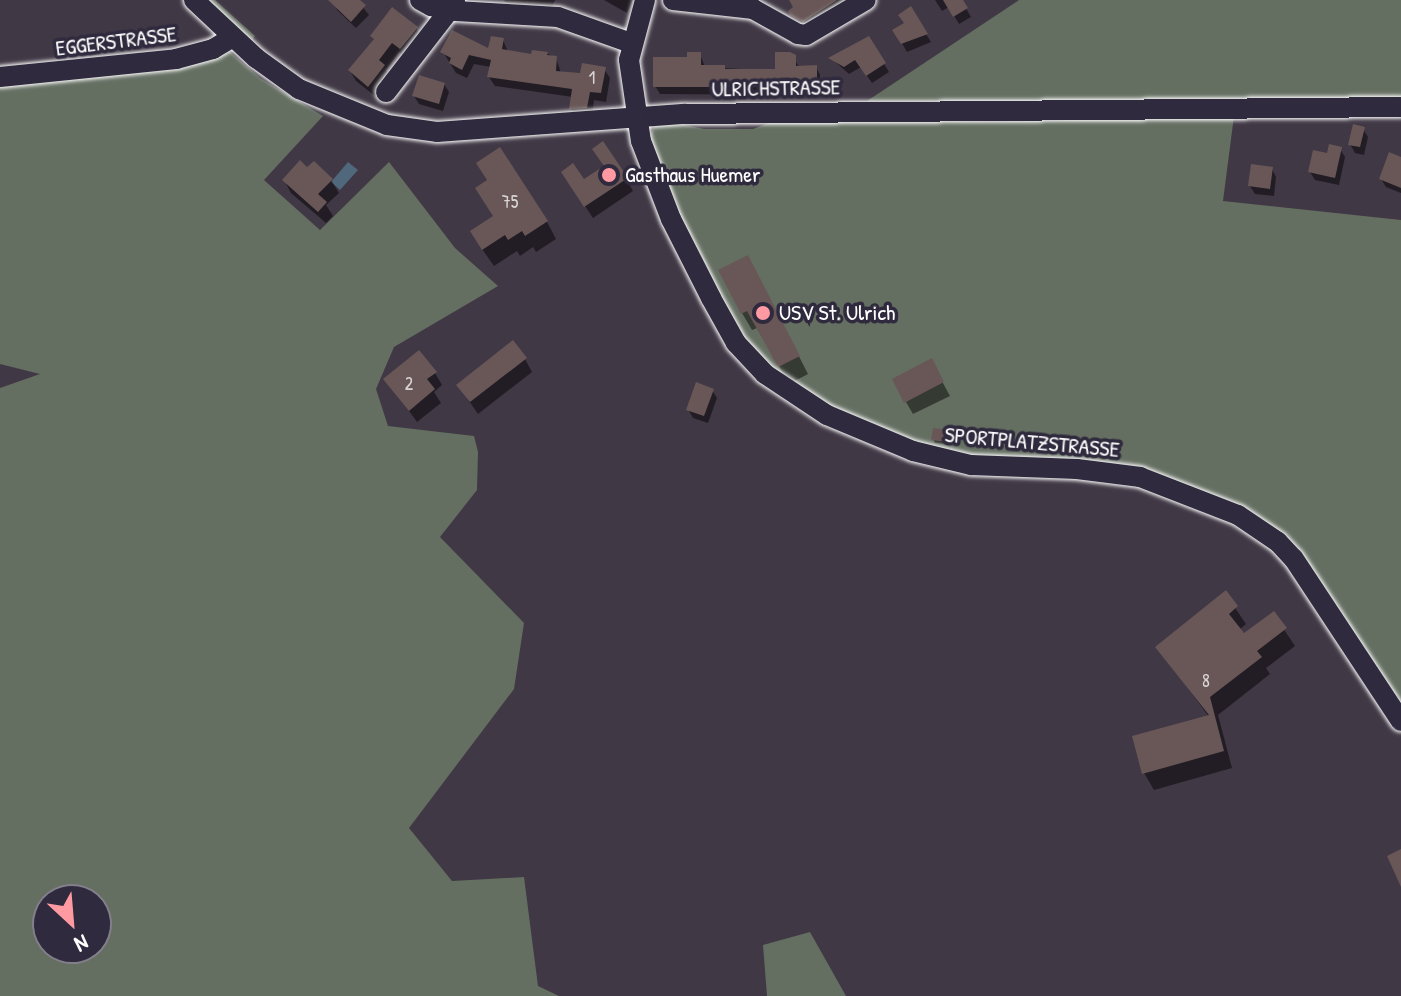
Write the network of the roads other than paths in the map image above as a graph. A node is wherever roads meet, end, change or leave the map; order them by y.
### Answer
1 (194, 0) edge
2 (420, 0) edge
3 (645, 0) edge
4 (673, 0) edge
5 (866, 0) edge
6 (454, 5) edge
7 (233, 37) junction
8 (631, 43) junction
9 (0, 77) edge
10 (386, 92) dead end
11 (1401, 107) edge
12 (635, 116) junction
13 (1401, 721) edge

1 - 7 street, ULRICHSTRASSE
2 - 6 street
3 - 8 street, SPORTPLATZSTRASSE
4 - 5 street
6 - 8 street
6 - 10 street
7 - 9 street, EGGERSTRASSE
7 - 12 street, ULRICHSTRASSE
8 - 12 street, SPORTPLATZSTRASSE
11 - 12 street, ULRICHSTRASSE
12 - 13 street, SPORTPLATZSTRASSE

